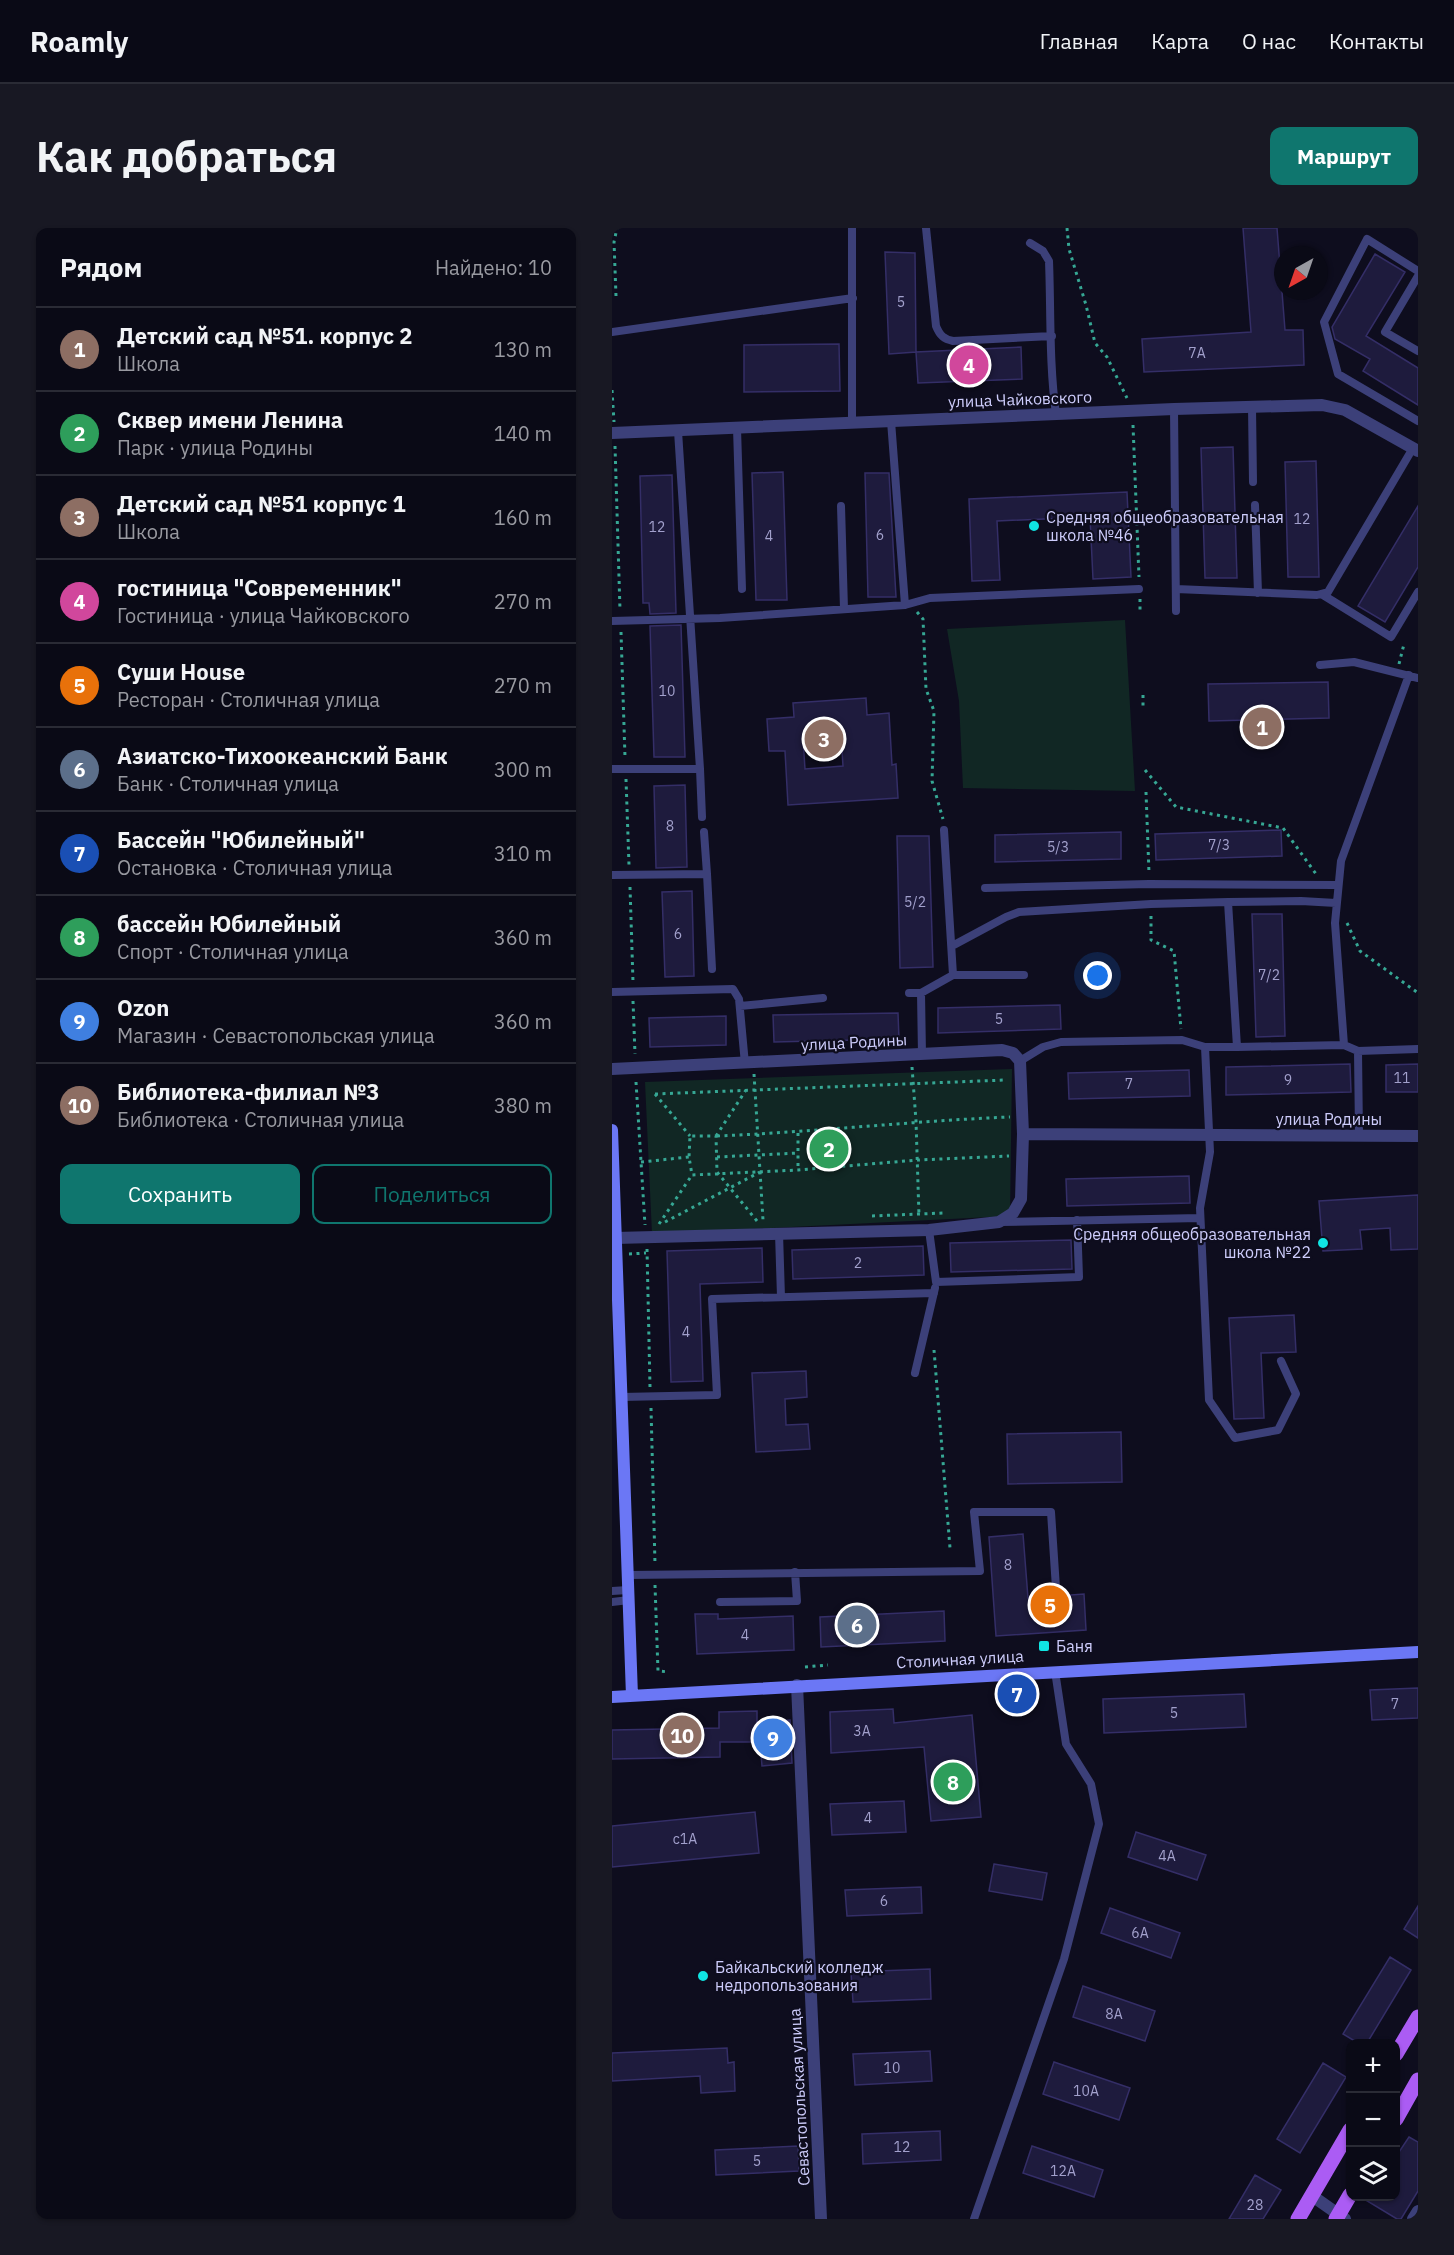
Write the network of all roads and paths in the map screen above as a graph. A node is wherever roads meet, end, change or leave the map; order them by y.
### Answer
1 (617, 228) edge
2 (852, 228) edge
3 (926, 228) edge
4 (1067, 228) edge
5 (1030, 243) dead end
6 (1418, 271) edge
7 (1418, 276) edge
8 (616, 296) dead end
9 (853, 298) junction
10 (612, 332) edge
11 (1052, 336) junction
12 (1418, 351) edge
13 (612, 390) edge
14 (1252, 407) junction
15 (1174, 409) junction
16 (1132, 411) junction
17 (1056, 414) junction
18 (891, 421) junction
19 (1418, 421) edge
20 (852, 423) junction
21 (737, 428) junction
22 (678, 430) junction
23 (613, 433) edge
24 (1415, 450) edge
25 (614, 475) edge
26 (1253, 482) dead end
27 (1255, 505) dead end
28 (841, 506) dead end
29 (742, 588) dead end
30 (1140, 589) junction
31 (1176, 589) junction
32 (1418, 592) edge
33 (1258, 593) junction
34 (1323, 595) junction
35 (905, 605) junction
36 (844, 609) junction
37 (1176, 611) dead end
38 (1140, 612) dead end
39 (691, 619) junction
40 (616, 621) edge
41 (1404, 644) dead end
42 (1320, 665) dead end
43 (1398, 671) junction
44 (1414, 676) edge
45 (1143, 695) dead end
46 (1143, 710) dead end
47 (612, 769) edge
48 (626, 769) junction
49 (700, 769) junction
50 (1145, 770) dead end
51 (1146, 792) dead end
52 (702, 817) dead end
53 (944, 830) joint
54 (704, 832) dead end
55 (1148, 860) dead end
56 (707, 874) junction
57 (612, 875) edge
58 (629, 875) junction
59 (1323, 885) junction
60 (1338, 885) junction
61 (985, 888) dead end
62 (1228, 902) junction
63 (1336, 903) junction
64 (1150, 940) dead end
65 (952, 946) junction
66 (712, 969) dead end
67 (953, 975) junction
68 (1024, 975) dead end
69 (633, 991) junction
70 (612, 992) edge
71 (909, 993) dead end
72 (921, 993) junction
73 (1418, 993) edge
74 (823, 998) dead end
75 (740, 1006) junction
76 (1182, 1040) junction
77 (1344, 1046) junction
78 (1205, 1047) junction
79 (1237, 1047) junction
80 (1418, 1049) edge
81 (1358, 1051) junction
82 (916, 1055) junction
83 (1020, 1061) junction
84 (749, 1064) junction
85 (635, 1068) junction
86 (612, 1069) edge
87 (1005, 1080) dead end
88 (914, 1084) junction
89 (746, 1090) junction
90 (756, 1090) junction
91 (1023, 1116) junction
92 (916, 1121) junction
93 (612, 1130) edge
94 (798, 1133) junction
95 (1023, 1134) junction
96 (758, 1135) junction
97 (1359, 1135) junction
98 (690, 1136) junction
99 (716, 1136) junction
100 (1209, 1136) junction
101 (1418, 1136) edge
102 (798, 1153) junction
103 (759, 1154) junction
104 (1022, 1156) junction
105 (689, 1157) junction
106 (717, 1157) junction
107 (918, 1160) junction
108 (641, 1162) junction
109 (798, 1170) junction
110 (760, 1171) junction
111 (717, 1172) junction
112 (692, 1175) junction
113 (730, 1188) junction
114 (1200, 1218) junction
115 (1077, 1220) junction
116 (757, 1221) dead end
117 (999, 1222) junction
118 (924, 1230) junction
119 (778, 1233) junction
120 (764, 1234) junction
121 (646, 1237) junction
122 (614, 1242) edge
123 (936, 1282) junction
124 (934, 1293) junction
125 (781, 1297) junction
126 (933, 1342) dead end
127 (1281, 1361) dead end
128 (915, 1373) dead end
129 (650, 1396) junction
130 (621, 1397) junction
131 (950, 1548) dead end
132 (795, 1572) junction
133 (655, 1574) junction
134 (628, 1575) junction
135 (1056, 1588) dead end
136 (612, 1591) edge
137 (629, 1595) junction
138 (612, 1602) edge
139 (720, 1602) dead end
140 (1418, 1652) edge
141 (828, 1665) dead end
142 (805, 1666) dead end
143 (1055, 1671) junction
144 (669, 1672) dead end
145 (797, 1685) junction
146 (632, 1696) junction
147 (612, 1697) edge
148 (1418, 2017) edge
149 (1400, 2046) edge
150 (1418, 2080) edge
151 (1400, 2110) edge
152 (1346, 2137) edge
153 (1311, 2195) junction
154 (1347, 2201) edge
155 (1418, 2211) edge
156 (1340, 2217) edge
157 (821, 2219) edge
158 (974, 2219) edge
159 (1298, 2219) edge
160 (1413, 2219) edge

1 - 8 path
2 - 9 lane
3 - 11 lane
4 - 16 path
5 - 11 lane
6 - 19 lane
7 - 12 lane
9 - 10 lane
9 - 20 lane
11 - 17 lane
13 - 23 path
14 - 15 street, улица Чайковского
14 - 24 street, улица Чайковского
14 - 26 lane
15 - 16 street, улица Чайковского
15 - 31 lane
16 - 17 street, улица Чайковского
16 - 30 path
17 - 18 street, улица Чайковского
18 - 20 street, улица Чайковского
18 - 35 lane
20 - 21 street, улица Чайковского
21 - 22 street, улица Чайковского
21 - 29 lane
22 - 23 street, улица Чайковского
22 - 39 lane
23 - 25 path
24 - 34 lane
25 - 40 path
27 - 33 lane
28 - 36 lane
30 - 35 lane
30 - 38 path
31 - 33 lane
31 - 37 lane
32 - 34 lane
33 - 34 lane
35 - 36 lane
35 - 53 path
36 - 39 lane
39 - 40 lane
39 - 49 lane
40 - 48 path
41 - 43 path
42 - 43 lane
43 - 44 lane
44 - 60 lane
45 - 46 path
47 - 48 lane
48 - 49 lane
48 - 58 path
49 - 52 lane
50 - 59 path
51 - 55 path
53 - 65 lane
54 - 56 lane
56 - 58 lane
56 - 66 lane
57 - 58 lane
58 - 69 path
59 - 60 lane
59 - 61 lane
60 - 63 lane
62 - 63 lane
62 - 65 lane
62 - 79 lane
63 - 73 path
63 - 77 lane
64 - 76 path
65 - 67 lane
67 - 68 lane
67 - 72 lane
69 - 70 lane
69 - 75 lane
69 - 85 path
71 - 72 lane
72 - 82 lane
74 - 75 lane
75 - 84 lane
76 - 78 lane
76 - 83 lane
77 - 79 lane
77 - 81 lane
78 - 79 lane
78 - 100 lane
80 - 81 lane
81 - 97 lane
82 - 83 street, улица Родины
82 - 84 street, улица Родины
82 - 88 path
83 - 91 street
84 - 85 street, улица Родины
84 - 90 path
85 - 86 street, улица Родины
85 - 108 path
87 - 88 path
88 - 90 path
88 - 92 path
89 - 90 path
89 - 98 path
89 - 99 path
90 - 96 path
91 - 92 path
91 - 95 street
92 - 94 path
92 - 107 path
93 - 122 street
94 - 96 path
94 - 102 path
95 - 100 street, улица Родины
95 - 104 street
96 - 99 path
96 - 103 path
97 - 100 street, улица Родины
97 - 101 street, улица Родины
98 - 99 path
98 - 105 path
99 - 106 path
100 - 114 lane
102 - 103 path
102 - 109 path
103 - 106 path
103 - 110 path
104 - 107 path
104 - 117 street
105 - 108 path
105 - 112 path
106 - 111 path
107 - 109 path
107 - 118 path
108 - 121 path
109 - 110 path
110 - 111 path
110 - 113 path
110 - 120 path
111 - 112 path
111 - 113 path
112 - 113 path
113 - 116 path
114 - 115 lane
114 - 127 lane
115 - 117 lane
115 - 123 lane
117 - 118 street
118 - 119 street
118 - 123 lane
119 - 120 street
119 - 125 lane
120 - 121 street
121 - 122 street
121 - 129 path
122 - 130 street
123 - 124 lane
124 - 125 lane
124 - 128 lane
125 - 129 lane
126 - 131 path
129 - 130 lane
129 - 133 path
130 - 134 street
132 - 133 lane
132 - 135 lane
132 - 139 lane
133 - 134 lane
133 - 144 path
134 - 137 street
136 - 137 lane
137 - 138 lane
137 - 146 street
140 - 143 street, Столичная улица
141 - 142 path
143 - 145 street, Столичная улица
143 - 158 lane
145 - 146 street, Столичная улица
145 - 157 street, Севастопольская улица
146 - 147 street, Столичная улица
148 - 149 main road
150 - 151 main road
152 - 153 main road
153 - 156 street
153 - 159 main road
154 - 156 main road
155 - 160 street

